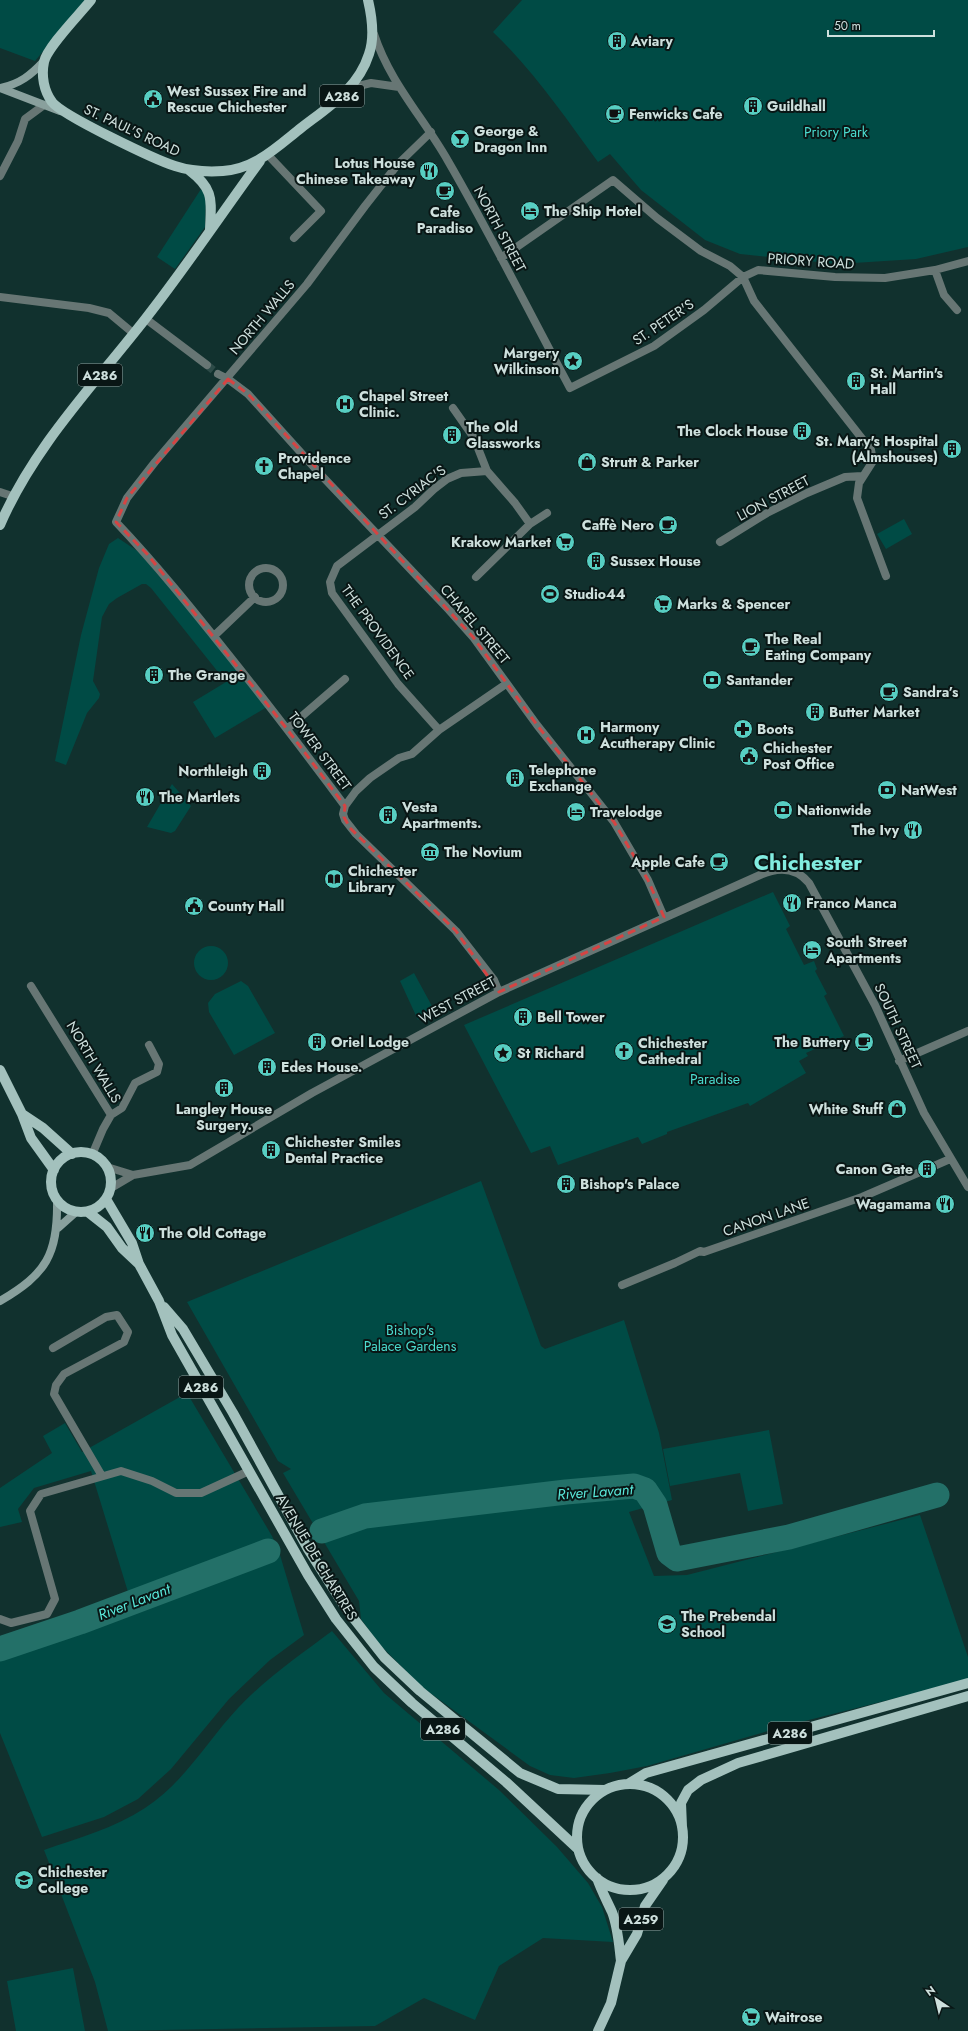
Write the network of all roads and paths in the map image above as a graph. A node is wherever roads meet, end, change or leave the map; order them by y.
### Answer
1 (92, 0) edge
2 (368, 0) edge
3 (372, 29) junction
4 (44, 61) junction
5 (399, 87) junction
6 (350, 88) junction
7 (48, 104) junction
8 (431, 132) junction
9 (265, 157) junction
10 (189, 170) junction
11 (2, 173) edge
12 (210, 230) junction
13 (294, 238) dead end
14 (501, 258) junction
15 (968, 262) edge
16 (935, 270) junction
17 (743, 277) junction
18 (0, 297) edge
19 (957, 310) dead end
20 (146, 319) junction
21 (133, 333) junction
22 (206, 365) tunnel mouth
23 (218, 374) tunnel mouth
24 (228, 379) junction
25 (570, 388) joint
26 (453, 408) dead end
27 (487, 471) junction
28 (862, 476) junction
29 (0, 492) edge
30 (12, 496) junction
31 (547, 513) dead end
32 (116, 522) joint
33 (530, 524) junction
34 (0, 525) edge
35 (377, 534) junction
36 (720, 542) dead end
37 (886, 576) dead end
38 (476, 577) dead end
39 (254, 597) junction
40 (214, 636) junction
41 (345, 679) dead end
42 (506, 684) junction
43 (287, 729) junction
44 (439, 730) junction
45 (345, 806) junction
46 (802, 877) joint
47 (664, 917) junction
48 (31, 986) dead end
49 (499, 992) junction
50 (968, 1031) edge
51 (149, 1046) dead end
52 (899, 1061) junction
53 (0, 1070) edge
54 (22, 1114) junction
55 (112, 1115) junction
56 (72, 1154) junction
57 (92, 1155) junction
58 (950, 1159) junction
59 (934, 1166) tunnel mouth
60 (107, 1167) junction
61 (54, 1170) junction
62 (920, 1172) tunnel mouth
63 (133, 1174) junction
64 (968, 1187) edge
65 (110, 1188) junction
66 (106, 1199) junction
67 (58, 1201) junction
68 (76, 1212) junction
69 (88, 1212) junction
70 (58, 1228) junction
71 (139, 1264) junction
72 (622, 1285) dead end
73 (0, 1301) edge
74 (159, 1301) junction
75 (53, 1348) dead end
76 (249, 1470) junction
77 (102, 1476) junction
78 (0, 1619) edge
79 (968, 1683) edge
80 (968, 1696) edge
81 (628, 1784) junction
82 (605, 1790) junction
83 (682, 1827) junction
84 (578, 1849) junction
85 (597, 1878) junction
86 (664, 1878) junction
87 (621, 1961) junction
88 (598, 2031) edge

1 - 4 main road
2 - 3 main road, A286
3 - 5 street, NORTH STREET
3 - 6 main road, A286
4 - 7 main road, A286
4 - 7 street, ST. PAUL'S ROAD
5 - 6 street
5 - 8 street, NORTH STREET
6 - 9 main road, A286
7 - 10 main road, ST. PAUL'S ROAD / A286
7 - 11 street
8 - 14 street, NORTH STREET
8 - 24 street, NORTH WALLS
9 - 10 main road, A286
9 - 12 main road, A286
9 - 13 street
10 - 12 main road, A286
12 - 20 main road, A286
14 - 17 street
14 - 25 street, NORTH STREET
15 - 16 street, PRIORY ROAD
16 - 17 street, PRIORY ROAD
16 - 19 street
17 - 25 street, ST. PETER'S
17 - 28 street
18 - 21 street
20 - 21 main road, A286
20 - 22 street
21 - 30 main road, A286
23 - 24 street, CHAPEL STREET
24 - 32 street, NORTH WALLS
24 - 35 street, CHAPEL STREET
26 - 27 street
27 - 33 street
27 - 35 street, ST. CYRIAC'S
28 - 36 street, LION STREET
28 - 37 street
29 - 30 street
30 - 34 main road, A286
31 - 33 street
32 - 40 street, TOWER STREET
33 - 38 street
35 - 42 street, CHAPEL STREET
35 - 44 street, THE PROVIDENCE
39 - 39 street
39 - 40 street
40 - 43 street, TOWER STREET
41 - 43 street
42 - 44 street
42 - 47 street, CHAPEL STREET
43 - 45 street, TOWER STREET
44 - 45 street
45 - 49 street, TOWER STREET
46 - 47 street, WEST STREET
46 - 52 street, SOUTH STREET
47 - 49 street, WEST STREET
48 - 55 street, NORTH WALLS
49 - 63 street, WEST STREET
50 - 52 street
51 - 55 street
52 - 58 street, SOUTH STREET
53 - 54 main road
54 - 56 main road
54 - 61 main road
55 - 57 street, NORTH WALLS
56 - 57 main road
56 - 61 main road
57 - 60 main road
58 - 59 street
58 - 64 street, SOUTH STREET
60 - 63 street, WEST STREET
60 - 65 main road
61 - 67 main road
62 - 72 street, CANON LANE
63 - 65 street, WEST STREET
65 - 66 main road
66 - 69 main road
66 - 71 main road, AVENUE DE CHARTRES / A286
67 - 68 main road
67 - 70 street
68 - 69 main road
68 - 70 street
69 - 71 main road, AVENUE DE CHARTRES / A286
70 - 73 street
71 - 74 main road, AVENUE DE CHARTRES / A286
74 - 76 main road, AVENUE DE CHARTRES / A286
74 - 82 main road, AVENUE DE CHARTRES / A286
75 - 77 street
76 - 77 street
76 - 84 main road, AVENUE DE CHARTRES / A286
77 - 78 street
79 - 81 main road, A286
80 - 83 main road, A286
81 - 82 main road
81 - 83 main road
82 - 84 main road
83 - 86 main road
84 - 85 main road
85 - 86 main road
85 - 87 main road, A259
86 - 87 main road, A259
87 - 88 main road, A259

